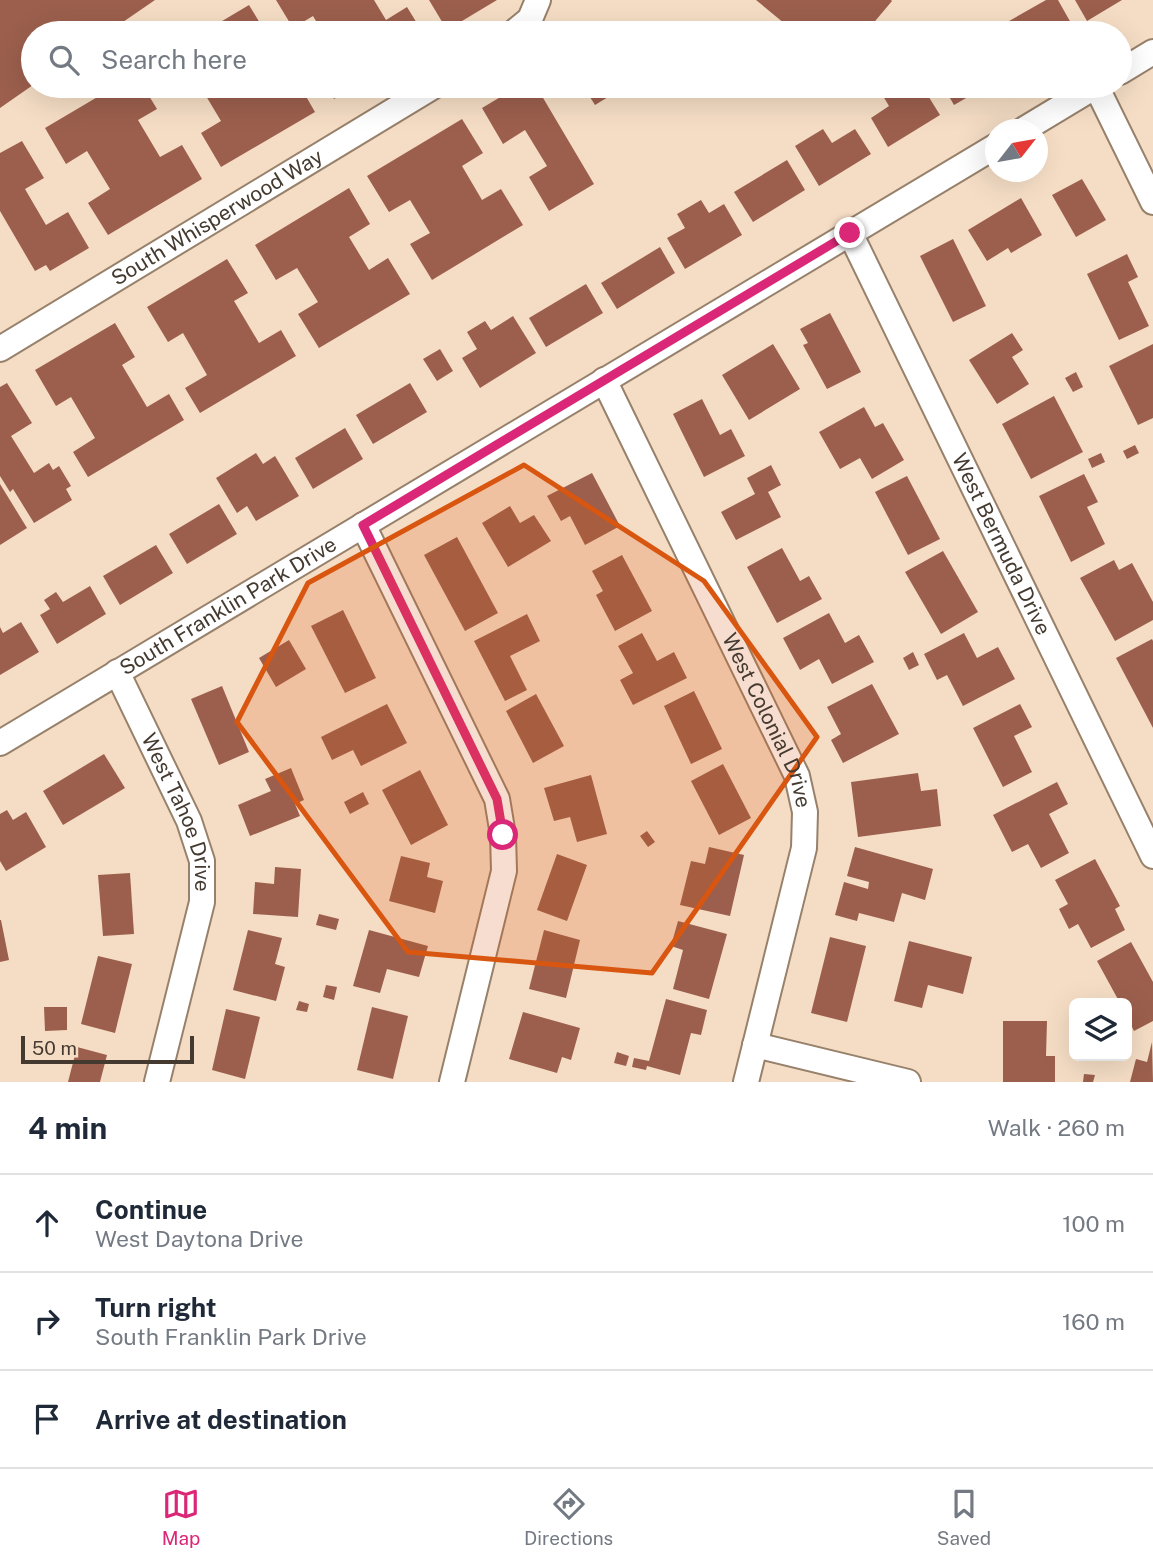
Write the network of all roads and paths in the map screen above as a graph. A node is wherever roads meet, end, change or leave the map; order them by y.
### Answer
1 (538, 0) edge
2 (528, 21) edge
3 (1153, 52) edge
4 (1132, 65) edge
5 (414, 98) edge
6 (1076, 98) edge
7 (1102, 98) edge
8 (1041, 119) edge
9 (985, 153) edge
10 (1153, 202) edge
11 (850, 233) junction
12 (0, 349) edge
13 (604, 380) junction
14 (363, 525) junction
15 (117, 672) junction
16 (0, 743) edge
17 (1153, 856) edge
18 (755, 1045) junction
19 (157, 1082) edge
20 (452, 1082) edge
21 (746, 1082) edge
22 (908, 1082) edge

1 - 2 street
3 - 4 street
5 - 12 street, South Whisperwood Way
6 - 8 street
7 - 10 street
9 - 11 street, South Franklin Park Drive
11 - 13 street, South Franklin Park Drive
11 - 17 street, West Bermuda Drive
13 - 14 street, South Franklin Park Drive
13 - 18 street, West Colonial Drive
14 - 15 street, South Franklin Park Drive
14 - 20 street
15 - 16 street, South Franklin Park Drive
15 - 19 street, West Tahoe Drive
18 - 21 street, West Colonial Drive
18 - 22 street

